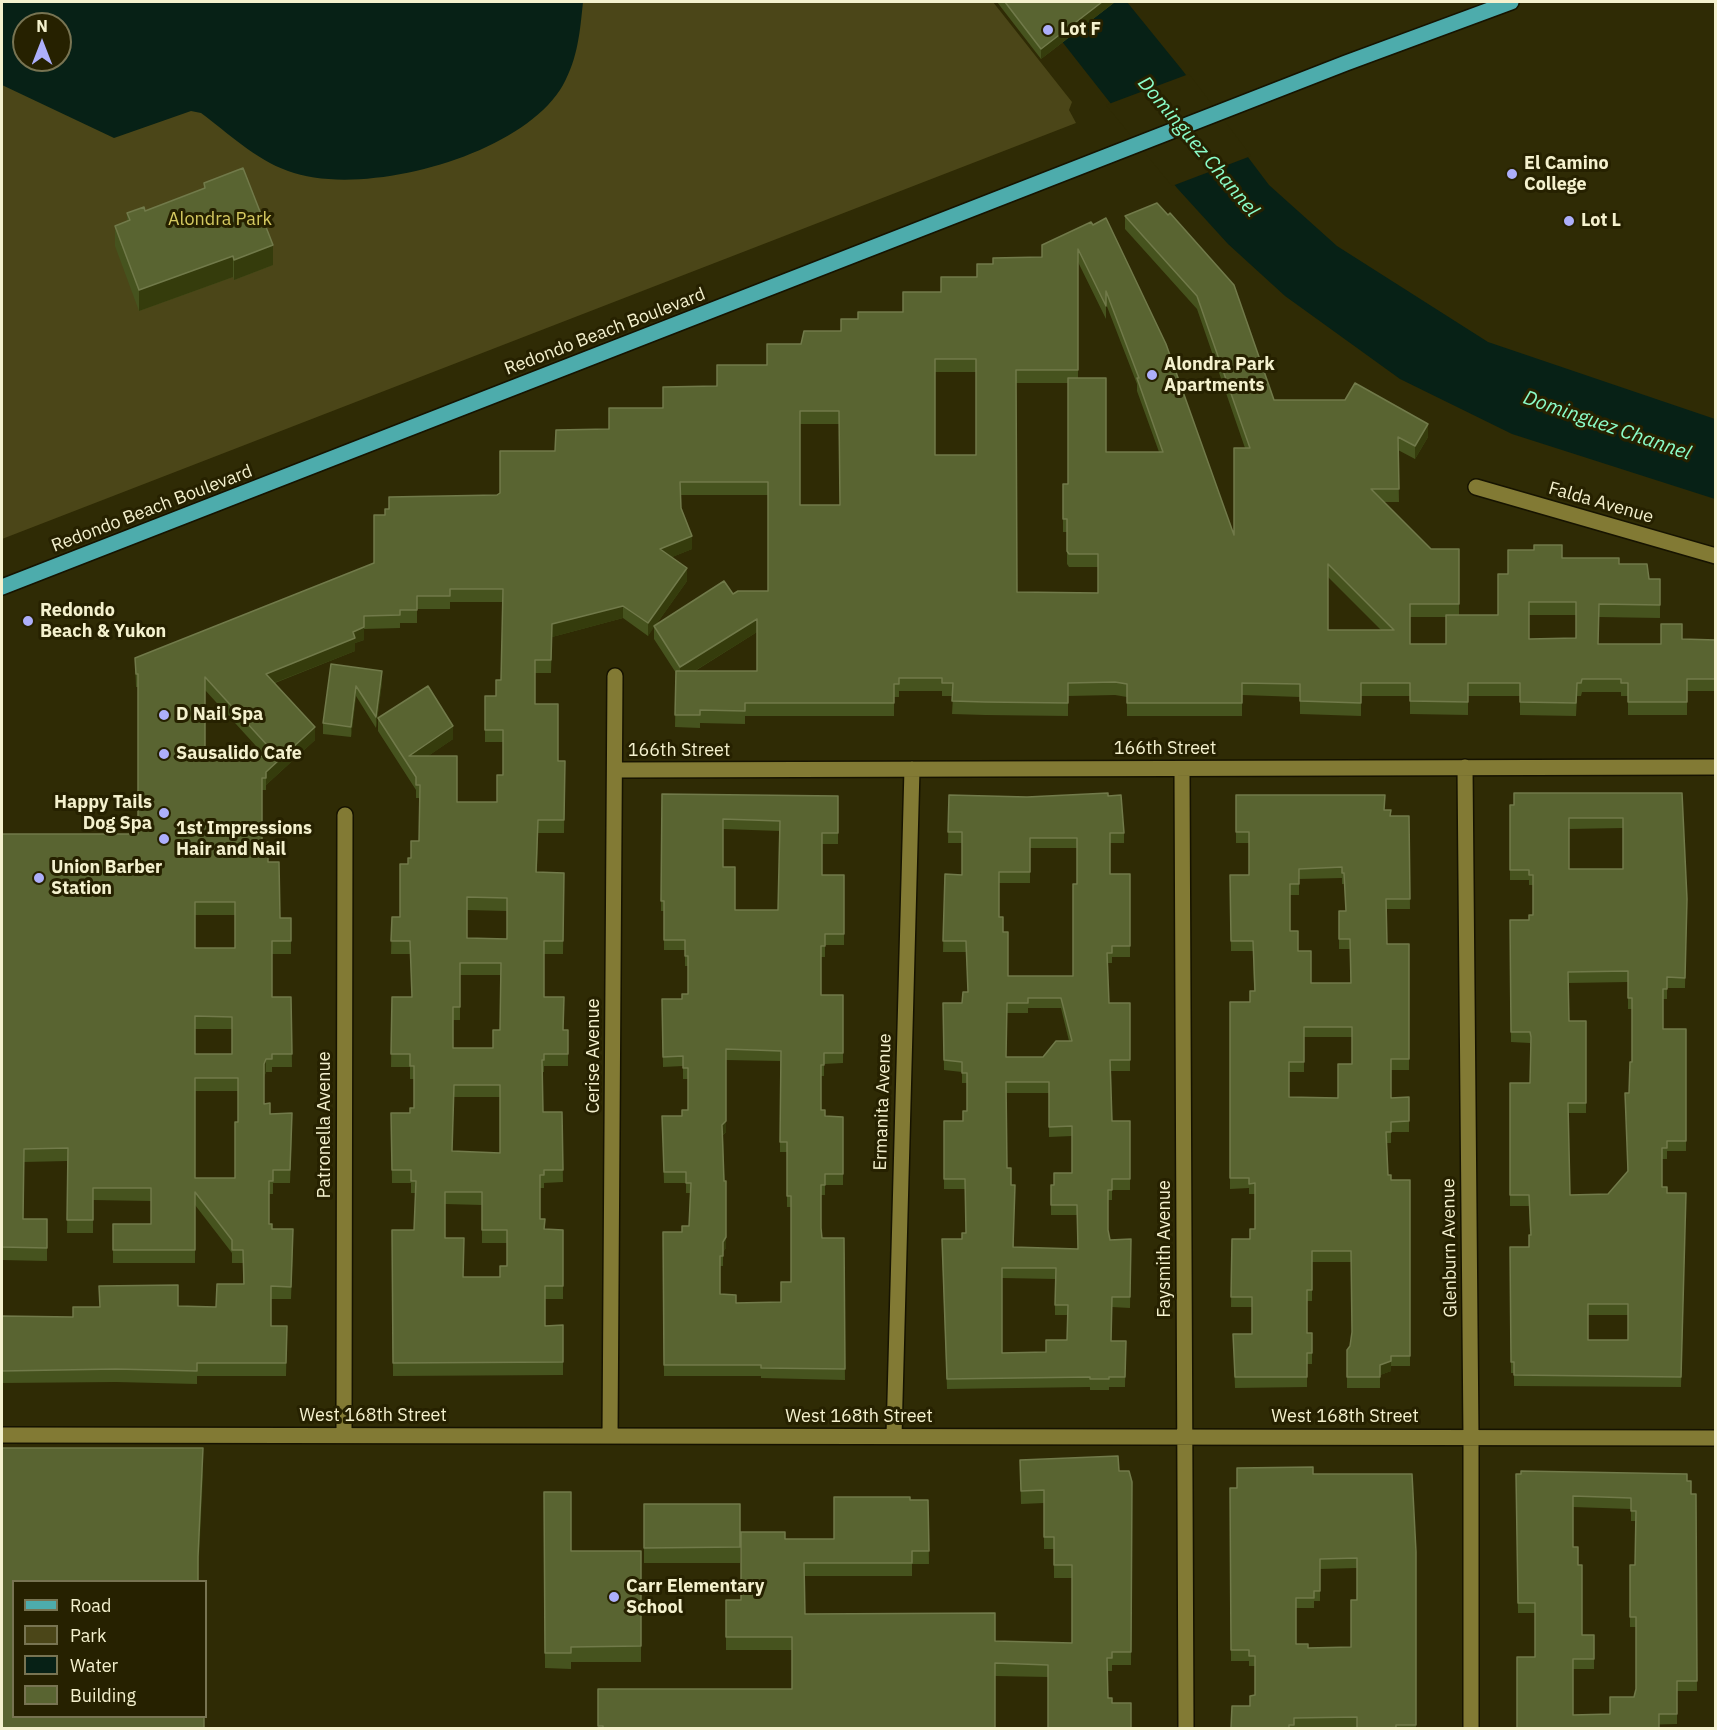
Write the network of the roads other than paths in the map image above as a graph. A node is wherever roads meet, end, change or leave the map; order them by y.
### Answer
1 (1511, 2) edge
2 (1476, 487) dead end
3 (1716, 556) edge
4 (2, 587) edge
5 (615, 676) dead end
6 (1465, 767) junction
7 (1716, 767) edge
8 (912, 769) junction
9 (1182, 769) junction
10 (615, 770) junction
11 (345, 815) dead end
12 (2, 1435) edge
13 (344, 1435) junction
14 (610, 1436) junction
15 (894, 1436) junction
16 (1185, 1437) junction
17 (1472, 1437) junction
18 (1716, 1437) edge
19 (1186, 1728) edge
20 (1471, 1728) edge

1 - 4 main road, Redondo Beach Boulevard
2 - 3 street, Falda Avenue
5 - 10 street, Cerise Avenue
6 - 7 street, 166th Street
6 - 9 street, 166th Street
6 - 17 street, Glenburn Avenue
8 - 9 street, 166th Street
8 - 10 street, 166th Street
8 - 15 street, Ermanita Avenue
9 - 16 street, Faysmith Avenue
10 - 14 street, Cerise Avenue
11 - 13 street, Patronella Avenue
12 - 13 street, West 168th Street
13 - 14 street, West 168th Street
14 - 15 street, West 168th Street
15 - 16 street, West 168th Street
16 - 17 street, West 168th Street
16 - 19 street, Faysmith Avenue
17 - 18 street, West 168th Street
17 - 20 street, Glenburn Avenue

